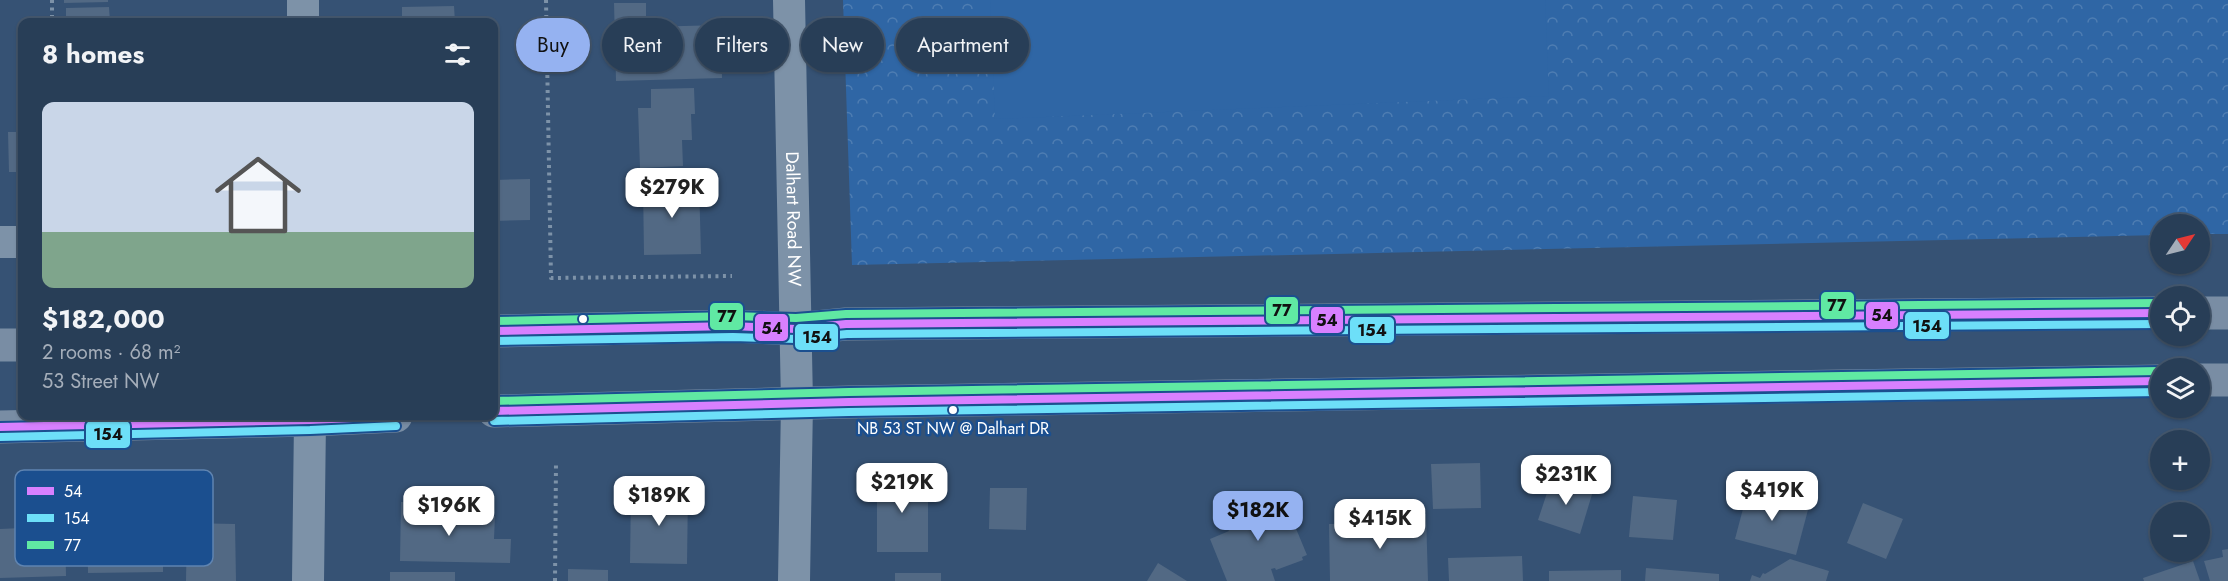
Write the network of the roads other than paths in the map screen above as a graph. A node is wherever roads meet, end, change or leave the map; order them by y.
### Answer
1 (303, 0) edge
2 (789, 0) edge
3 (303, 18) edge
4 (0, 242) edge
5 (18, 242) edge
6 (2150, 313) edge
7 (2210, 313) edge
8 (2228, 313) edge
9 (796, 329) junction
10 (498, 331) edge
11 (0, 345) edge
12 (18, 345) edge
13 (2228, 380) edge
14 (2150, 381) edge
15 (2210, 381) edge
16 (797, 403) junction
17 (498, 411) edge
18 (310, 420) joint
19 (0, 427) edge
20 (308, 581) edge
21 (794, 581) edge

1 - 3 street
2 - 9 street, Dalhart Road NW
4 - 5 street
6 - 9 main road
7 - 8 main road
9 - 10 main road
9 - 16 street, Dalhart Road NW
11 - 12 main road
13 - 15 main road
14 - 16 main road
16 - 17 main road
16 - 21 street, Dalhart Road NW
18 - 19 main road
18 - 20 street

